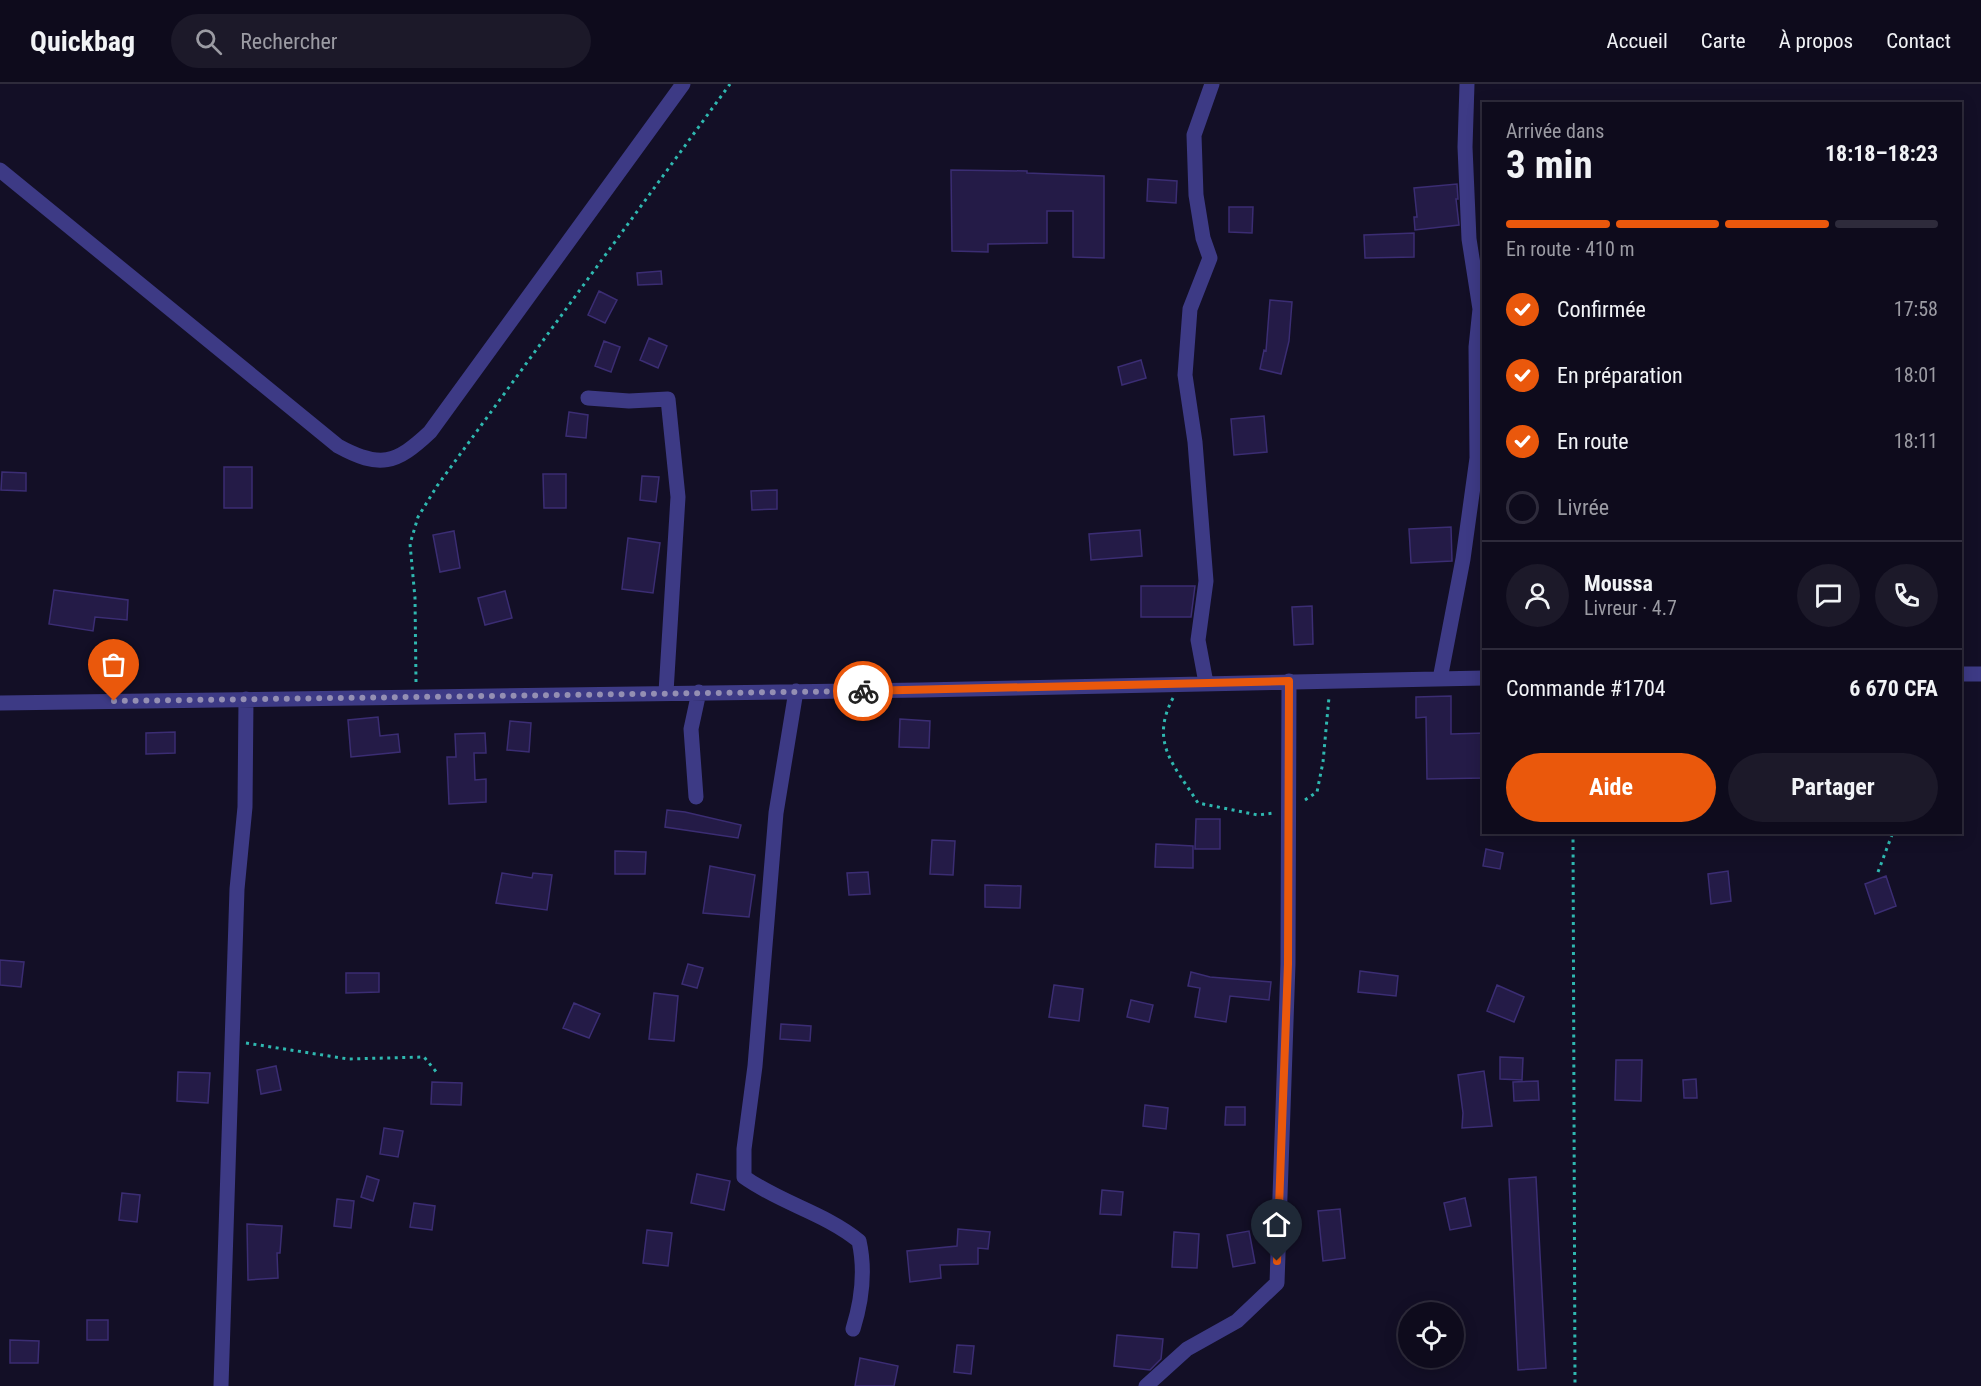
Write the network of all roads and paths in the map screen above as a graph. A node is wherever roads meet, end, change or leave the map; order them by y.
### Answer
1 (683, 84) edge
2 (730, 84) edge
3 (1212, 84) edge
4 (1467, 84) edge
5 (0, 170) edge
6 (588, 398) dead end
7 (1962, 674) edge
8 (1981, 674) edge
9 (1482, 678) edge
10 (1440, 679) junction
11 (1332, 680) junction
12 (1289, 681) junction
13 (1206, 683) junction
14 (1181, 684) junction
15 (796, 691) junction
16 (666, 692) junction
17 (699, 692) junction
18 (416, 696) junction
19 (246, 699) junction
20 (0, 703) edge
21 (696, 797) dead end
22 (1288, 811) junction
23 (1573, 834) edge
24 (1892, 834) edge
25 (1878, 872) dead end
26 (232, 1041) junction
27 (438, 1074) dead end
28 (853, 1329) dead end
29 (221, 1386) edge
30 (1146, 1386) edge
31 (1575, 1386) edge

1 - 5 street
2 - 18 path
3 - 13 street
4 - 10 street
6 - 16 street
7 - 8 street
9 - 10 street
10 - 11 street
11 - 12 street
11 - 22 path
12 - 13 street
12 - 22 street
13 - 14 street
14 - 15 street
14 - 22 path
15 - 17 street
15 - 28 street
16 - 17 street
16 - 18 street
17 - 21 street
18 - 19 street
19 - 20 street
19 - 26 street
22 - 30 street
23 - 31 path
24 - 25 path
26 - 27 path
26 - 29 street

